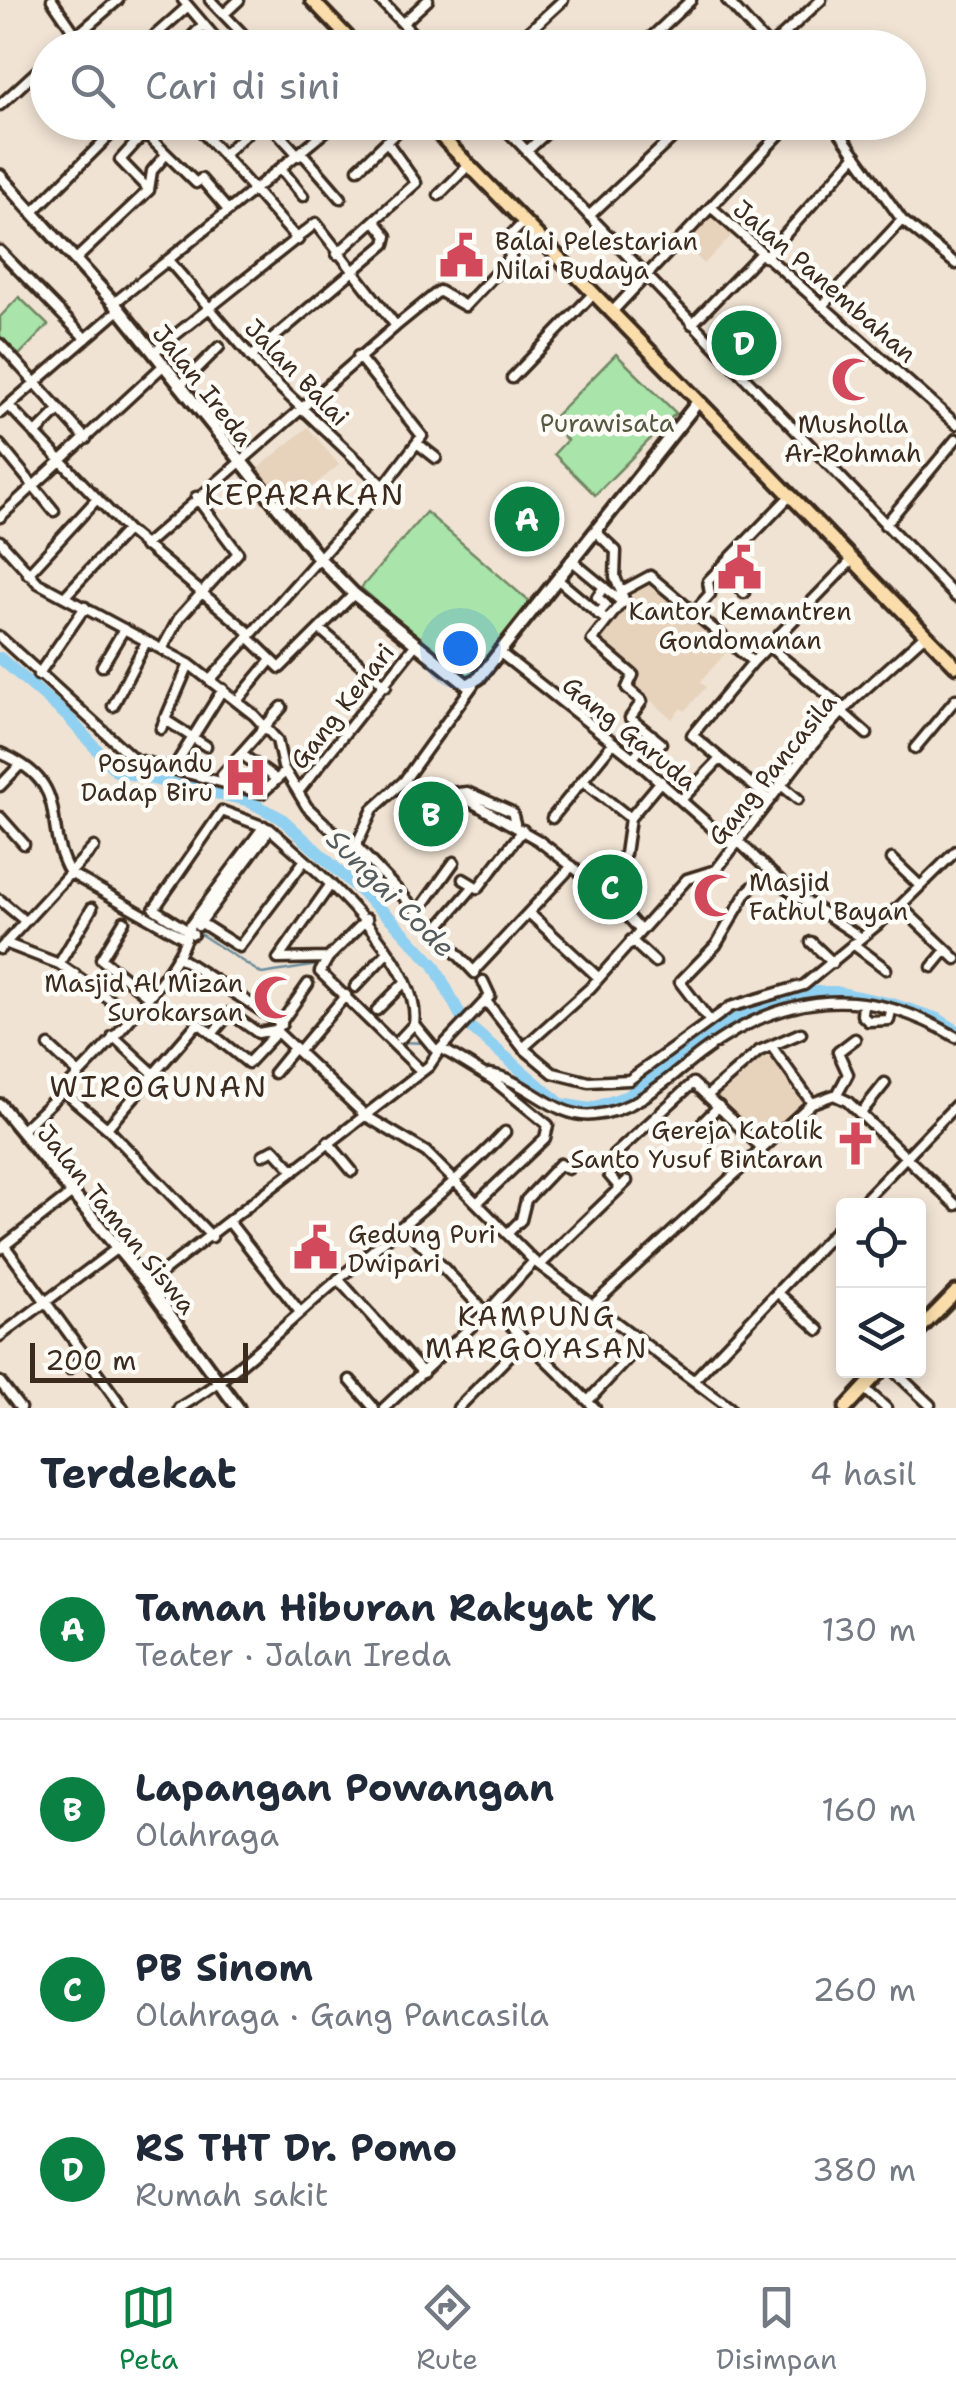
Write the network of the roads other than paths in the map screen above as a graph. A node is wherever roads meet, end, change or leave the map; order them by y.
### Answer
1 (52, 0) edge
2 (118, 0) edge
3 (210, 0) edge
4 (239, 0) edge
5 (312, 0) edge
6 (380, 0) edge
7 (428, 0) edge
8 (562, 0) edge
9 (692, 0) edge
10 (727, 0) edge
11 (821, 0) edge
12 (185, 4) edge
13 (224, 14) junction
14 (402, 23) junction
15 (203, 25) junction
16 (76, 30) edge
17 (80, 30) edge
18 (158, 30) edge
19 (198, 30) edge
20 (208, 30) edge
21 (239, 30) edge
22 (341, 30) edge
23 (409, 30) edge
24 (530, 30) edge
25 (660, 30) edge
26 (754, 30) edge
27 (788, 30) edge
28 (30, 76) edge
29 (0, 104) edge
30 (105, 140) edge
31 (139, 140) edge
32 (151, 140) edge
33 (210, 140) edge
34 (240, 140) edge
35 (285, 140) edge
36 (316, 140) edge
37 (446, 140) edge
38 (516, 140) edge
39 (539, 140) edge
40 (670, 140) edge
41 (774, 140) edge
42 (845, 140) edge
43 (388, 142) joint
44 (527, 151) junction
45 (224, 155) junction
46 (300, 155) junction
47 (856, 155) junction
48 (164, 157) junction
49 (469, 164) junction
50 (358, 169) dead end
51 (282, 170) junction
52 (0, 176) edge
53 (148, 190) junction
54 (256, 190) junction
55 (438, 195) dead end
56 (302, 196) dead end
57 (341, 198) dead end
58 (712, 208) junction
59 (228, 209) junction
60 (33, 212) junction
61 (589, 216) junction
62 (902, 220) junction
63 (375, 221) junction
64 (525, 222) junction
65 (298, 240) junction
66 (0, 251) edge
67 (337, 254) junction
68 (763, 255) junction
69 (75, 260) junction
70 (168, 260) junction
71 (956, 264) edge
72 (354, 270) junction
73 (647, 275) junction
74 (593, 294) junction
75 (117, 306) junction
76 (822, 306) junction
77 (212, 309) junction
78 (612, 313) junction
79 (692, 324) junction
80 (396, 326) junction
81 (86, 339) junction
82 (0, 344) edge
83 (219, 347) dead end
84 (154, 352) junction
85 (358, 356) junction
86 (251, 358) junction
87 (164, 365) junction
88 (512, 378) dead end
89 (38, 382) junction
90 (180, 386) junction
91 (697, 403) junction
92 (9, 406) junction
93 (298, 408) junction
94 (59, 410) junction
95 (0, 413) edge
96 (956, 424) edge
97 (35, 434) junction
98 (956, 439) edge
99 (86, 440) junction
100 (417, 444) junction
101 (0, 445) edge
102 (436, 458) dead end
103 (62, 462) junction
104 (239, 464) junction
105 (34, 486) junction
106 (384, 486) junction
107 (790, 496) junction
108 (196, 497) junction
109 (97, 499) junction
110 (54, 511) dead end
111 (0, 517) edge
112 (885, 525) junction
113 (127, 530) junction
114 (595, 530) junction
115 (1, 544) edge
116 (144, 546) junction
117 (318, 558) junction
118 (853, 559) junction
119 (571, 560) junction
120 (720, 568) junction
121 (28, 574) junction
122 (557, 579) junction
123 (604, 588) junction
124 (624, 590) junction
125 (954, 592) edge
126 (203, 593) junction
127 (354, 594) junction
128 (744, 594) dead end
129 (66, 596) junction
130 (623, 603) junction
131 (85, 608) junction
132 (693, 613) junction
133 (598, 614) junction
134 (608, 621) junction
135 (124, 629) junction
136 (320, 630) junction
137 (924, 635) junction
138 (250, 636) junction
139 (0, 637) edge
140 (146, 642) junction
141 (416, 644) junction
142 (766, 644) junction
143 (162, 649) junction
144 (499, 652) junction
145 (271, 660) junction
146 (753, 662) junction
147 (189, 664) junction
148 (102, 666) dead end
149 (956, 666) edge
150 (38, 675) junction
151 (210, 679) junction
152 (472, 685) junction
153 (386, 686) junction
154 (223, 689) junction
155 (956, 699) edge
156 (237, 701) junction
157 (113, 706) dead end
158 (282, 707) dead end
159 (843, 711) junction
160 (164, 718) junction
161 (590, 724) junction
162 (266, 726) junction
163 (161, 729) dead end
164 (583, 732) dead end
165 (867, 734) dead end
166 (652, 736) junction
167 (193, 737) junction
168 (612, 743) junction
169 (661, 743) dead end
170 (206, 746) dead end
171 (914, 748) dead end
172 (0, 753) edge
173 (241, 754) junction
174 (633, 758) junction
175 (720, 759) junction
176 (21, 764) junction
177 (176, 764) dead end
178 (285, 772) junction
179 (222, 774) dead end
180 (272, 776) dead end
181 (404, 781) junction
182 (661, 781) junction
183 (583, 782) junction
184 (780, 784) junction
185 (0, 786) edge
186 (298, 792) junction
187 (769, 799) junction
188 (798, 799) dead end
189 (681, 800) junction
190 (0, 817) edge
191 (552, 818) dead end
192 (630, 818) junction
193 (267, 828) junction
194 (524, 830) junction
195 (24, 844) dead end
196 (736, 844) junction
197 (356, 846) junction
198 (94, 847) dead end
199 (954, 857) edge
200 (892, 859) dead end
201 (305, 860) junction
202 (585, 860) dead end
203 (454, 862) dead end
204 (575, 868) junction
205 (768, 872) junction
206 (70, 873) junction
207 (463, 879) dead end
208 (332, 884) junction
209 (920, 886) junction
210 (474, 887) junction
211 (599, 888) junction
212 (0, 900) edge
213 (900, 906) junction
214 (92, 908) dead end
215 (418, 912) junction
216 (528, 913) junction
217 (367, 919) junction
218 (198, 920) junction
219 (124, 921) dead end
220 (26, 922) junction
221 (640, 930) junction
222 (435, 931) junction
223 (188, 935) junction
224 (630, 940) junction
225 (856, 940) junction
226 (810, 942) dead end
227 (3, 946) edge
228 (946, 950) junction
229 (387, 953) junction
230 (177, 956) junction
231 (956, 960) edge
232 (655, 962) dead end
233 (833, 963) junction
234 (60, 964) junction
235 (324, 964) junction
236 (932, 967) dead end
237 (886, 968) dead end
238 (75, 974) junction
239 (599, 978) junction
240 (483, 981) dead end
241 (404, 983) junction
242 (308, 984) dead end
243 (62, 986) dead end
244 (355, 987) dead end
245 (148, 996) junction
246 (346, 996) junction
247 (484, 1002) junction
248 (863, 1004) junction
249 (377, 1010) dead end
250 (890, 1011) junction
251 (132, 1015) junction
252 (710, 1020) junction
253 (414, 1024) junction
254 (278, 1029) junction
255 (801, 1033) dead end
256 (212, 1034) junction
257 (113, 1036) junction
258 (956, 1036) edge
259 (400, 1038) dead end
260 (855, 1039) dead end
261 (49, 1046) dead end
262 (772, 1047) junction
263 (523, 1048) junction
264 (297, 1049) junction
265 (439, 1050) junction
266 (421, 1071) junction
267 (274, 1072) dead end
268 (153, 1073) junction
269 (484, 1073) junction
270 (79, 1074) junction
271 (885, 1083) dead end
272 (63, 1091) junction
273 (708, 1095) junction
274 (837, 1095) junction
275 (812, 1103) junction
276 (719, 1106) junction
277 (954, 1109) edge
278 (2, 1111) edge
279 (861, 1113) junction
280 (366, 1116) junction
281 (702, 1123) dead end
282 (107, 1128) junction
283 (21, 1131) junction
284 (505, 1132) dead end
285 (328, 1142) junction
286 (761, 1147) junction
287 (263, 1155) dead end
288 (907, 1155) junction
289 (568, 1169) dead end
290 (294, 1171) junction
291 (352, 1171) dead end
292 (457, 1183) junction
293 (71, 1194) junction
294 (867, 1198) edge
295 (477, 1203) junction
296 (956, 1205) edge
297 (230, 1223) junction
298 (404, 1226) junction
299 (836, 1230) edge
300 (508, 1234) junction
301 (212, 1237) junction
302 (2, 1248) edge
303 (116, 1249) junction
304 (537, 1263) junction
305 (338, 1279) junction
306 (147, 1284) junction
307 (778, 1292) junction
308 (956, 1292) edge
309 (44, 1300) junction
310 (594, 1305) junction
311 (489, 1310) junction
312 (300, 1312) junction
313 (926, 1323) edge
314 (819, 1330) dead end
315 (0, 1336) edge
316 (524, 1341) junction
317 (642, 1342) junction
318 (86, 1354) junction
319 (69, 1369) dead end
320 (423, 1373) junction
321 (873, 1378) edge
322 (901, 1378) edge
323 (350, 1380) dead end
324 (694, 1380) junction
325 (0, 1382) edge
326 (221, 1384) junction
327 (864, 1388) junction
328 (3, 1394) edge
329 (592, 1404) edge
330 (930, 1405) dead end
331 (20, 1408) edge
332 (123, 1408) edge
333 (179, 1408) edge
334 (238, 1408) edge
335 (374, 1408) edge
336 (384, 1408) edge
337 (458, 1408) edge
338 (730, 1408) edge
339 (846, 1408) edge
340 (886, 1408) edge

1 - 16 street
2 - 17 street
3 - 13 street
4 - 13 street
5 - 22 main road
6 - 14 street
7 - 14 street
8 - 24 street
9 - 25 street
10 - 26 street
11 - 27 street
12 - 15 street
12 - 18 street
13 - 21 street
14 - 23 street
15 - 19 street
15 - 20 street
28 - 29 street
30 - 60 street
31 - 53 street
32 - 48 street
33 - 45 street
34 - 45 street
35 - 46 street
36 - 46 street
37 - 49 main road
38 - 44 street
39 - 44 street
40 - 61 street
41 - 58 street
42 - 47 street
43 - 50 street
43 - 63 street
44 - 61 street
45 - 54 street
46 - 51 street
46 - 57 street
47 - 62 street
47 - 68 street
48 - 53 street
48 - 59 street
49 - 55 street
49 - 64 main road
51 - 54 street
51 - 56 street
52 - 60 street, Jalan Ireda
53 - 69 street
54 - 59 street
54 - 65 street
58 - 68 street, Jalan Panembahan
58 - 73 street
59 - 70 street
60 - 69 street, Jalan Ireda
61 - 73 street
62 - 71 street
62 - 76 street
63 - 67 street
63 - 72 street
64 - 74 main road
64 - 80 street
65 - 67 street
65 - 77 street
66 - 81 street
67 - 72 street
68 - 76 street, Jalan Panembahan
68 - 79 street
69 - 75 street, Jalan Ireda
70 - 75 street
70 - 77 street, Jalan Balai
72 - 80 street
72 - 86 street
73 - 78 street
73 - 79 street
74 - 78 main road
74 - 88 street
75 - 81 street
75 - 84 street, Jalan Ireda
76 - 96 street, Jalan Panembahan
77 - 84 street
77 - 86 street, Jalan Balai
78 - 91 main road
79 - 112 street
80 - 85 street
81 - 89 street
82 - 89 street
83 - 90 street
84 - 87 street, Jalan Ireda
85 - 93 street
85 - 100 street
86 - 93 street, Jalan Balai
87 - 90 street, Jalan Ireda
87 - 99 street
89 - 92 street
89 - 94 street
90 - 104 street, Jalan Ireda
91 - 107 main road
91 - 114 street
92 - 95 street
92 - 97 street
93 - 104 street
93 - 106 street, Jalan Balai
94 - 97 street
94 - 99 street
97 - 103 street
98 - 112 street
99 - 103 street
100 - 102 street
100 - 106 street
101 - 105 street
103 - 105 street
103 - 109 street
104 - 108 street
104 - 117 street, Jalan Ireda
105 - 110 street
105 - 111 street
106 - 117 street
107 - 118 main road
107 - 120 street
108 - 116 street
108 - 126 street
109 - 113 street
109 - 121 street
112 - 125 street
113 - 116 street
113 - 129 street
114 - 119 street
114 - 124 street
115 - 121 street
116 - 126 street
117 - 127 street, Jalan Ireda
117 - 138 street
118 - 137 main road
118 - 142 street
119 - 122 street
119 - 123 street
120 - 128 street
120 - 132 street
121 - 129 street
122 - 133 street
122 - 144 street
123 - 130 street
123 - 133 street
124 - 130 street
124 - 132 street
126 - 138 street
126 - 143 street
127 - 136 street
127 - 141 street, Jalan Ireda
129 - 131 street
130 - 134 street
131 - 135 street
131 - 150 street
132 - 146 street
133 - 134 street
134 - 166 street
135 - 140 street
135 - 148 street
136 - 145 street
136 - 153 street
137 - 149 main road
137 - 159 street, Gang Pancasila
138 - 145 street
138 - 151 street
139 - 150 street
140 - 143 street
140 - 157 street
141 - 152 street, Jalan Ireda
141 - 153 street, Gang Kenari
142 - 146 street
142 - 159 street
143 - 147 street
144 - 152 street
144 - 161 street, Gang Garuda
145 - 156 street
146 - 175 street
147 - 151 street
147 - 160 street
150 - 178 street
151 - 154 street
152 - 181 street
153 - 186 street, Gang Kenari
154 - 156 street
154 - 167 street
155 - 171 street
156 - 162 street
158 - 162 street
159 - 165 street
159 - 184 street, Gang Pancasila
160 - 163 street
160 - 167 street
161 - 164 street
161 - 168 street, Gang Garuda
162 - 173 street
162 - 178 street
166 - 169 street
166 - 174 street
167 - 170 street
167 - 177 street
168 - 174 street, Gang Garuda
168 - 183 street
172 - 176 street
173 - 179 street
173 - 180 street
174 - 182 street, Gang Garuda
175 - 187 street
175 - 189 street
176 - 185 street
176 - 206 street
178 - 186 street
181 - 194 street
181 - 197 street
182 - 189 street, Gang Garuda
182 - 192 street
183 - 191 street
183 - 192 street
184 - 187 street, Gang Pancasila
184 - 188 street
186 - 197 street
187 - 196 street, Gang Pancasila
189 - 196 street, Gang Garuda
190 - 195 street
192 - 211 street
193 - 201 street
193 - 218 street
193 - 223 street
194 - 204 street
194 - 210 street
196 - 205 street, Gang Garuda
196 - 221 street, Gang Pancasila
197 - 215 street
198 - 206 street
199 - 209 street
200 - 209 street
201 - 208 street
201 - 218 street
202 - 204 street
203 - 215 street
204 - 211 street
204 - 216 street
205 - 225 street, Gang Garuda
205 - 252 street
206 - 220 street
206 - 223 street
207 - 210 street
208 - 217 street
208 - 235 street
209 - 213 street
210 - 222 street
211 - 221 street
212 - 220 street
213 - 225 street
213 - 228 street
214 - 234 street
215 - 222 street
216 - 222 street
216 - 239 street
217 - 229 street
217 - 235 street
218 - 223 street
219 - 245 street
220 - 227 street
221 - 224 street, Gang Pancasila
223 - 230 street
224 - 232 street
224 - 239 street, Gang Pancasila
225 - 233 street
225 - 237 street, Gang Garuda
226 - 233 street
227 - 234 street
228 - 231 street
228 - 236 street
229 - 241 street
229 - 244 street
230 - 245 street
230 - 254 street
233 - 252 street
234 - 238 street
235 - 246 street
238 - 243 street
238 - 251 street
239 - 263 street, Gang Pancasila
240 - 247 street
241 - 249 street
241 - 253 street
242 - 254 street
245 - 251 street
246 - 264 street
246 - 266 street
247 - 263 street
247 - 265 street
248 - 250 street
248 - 250 street
248 - 269 street
250 - 258 street
251 - 257 street
252 - 263 street
253 - 259 street
253 - 265 street
254 - 256 street
254 - 256 street
254 - 264 street
255 - 262 street
256 - 268 street
257 - 268 street
257 - 270 street
260 - 274 street
261 - 270 street
262 - 273 street
262 - 275 street
264 - 267 street
264 - 280 street
265 - 266 street
265 - 269 street
266 - 280 street
268 - 282 street
269 - 295 street
270 - 272 street
271 - 279 street
272 - 282 street
272 - 283 street
273 - 276 street
273 - 304 street
274 - 275 street
274 - 279 street
275 - 286 street
276 - 281 street
276 - 286 street
277 - 288 street
278 - 283 street, Jalan Taman Siswa
279 - 288 street
280 - 285 street
280 - 292 street
282 - 301 street
283 - 293 street, Jalan Taman Siswa
284 - 292 street
285 - 290 street
285 - 291 street
286 - 310 street
287 - 290 street
288 - 294 street
288 - 296 street
289 - 300 street
290 - 297 street
292 - 295 street
292 - 298 street
293 - 302 street
293 - 303 street, Jalan Taman Siswa
295 - 300 street
297 - 301 street
297 - 312 street
298 - 305 street
298 - 311 street
299 - 307 street
300 - 304 street
301 - 306 street
302 - 309 street
303 - 306 street, Jalan Taman Siswa
303 - 309 street
304 - 310 street
304 - 311 street
305 - 312 street
305 - 320 street
306 - 326 street, Jalan Taman Siswa
307 - 314 street
307 - 324 street
308 - 313 main road
309 - 315 street
309 - 318 street
310 - 317 street
311 - 316 street
311 - 320 street
312 - 326 street
316 - 329 street
316 - 337 street
317 - 324 street
317 - 329 street
318 - 319 street
318 - 332 street
320 - 336 street
321 - 327 main road
322 - 330 street
323 - 335 street
324 - 338 street
325 - 328 street
326 - 333 street
326 - 334 street, Jalan Taman Siswa
327 - 339 main road
327 - 340 street
328 - 331 street

